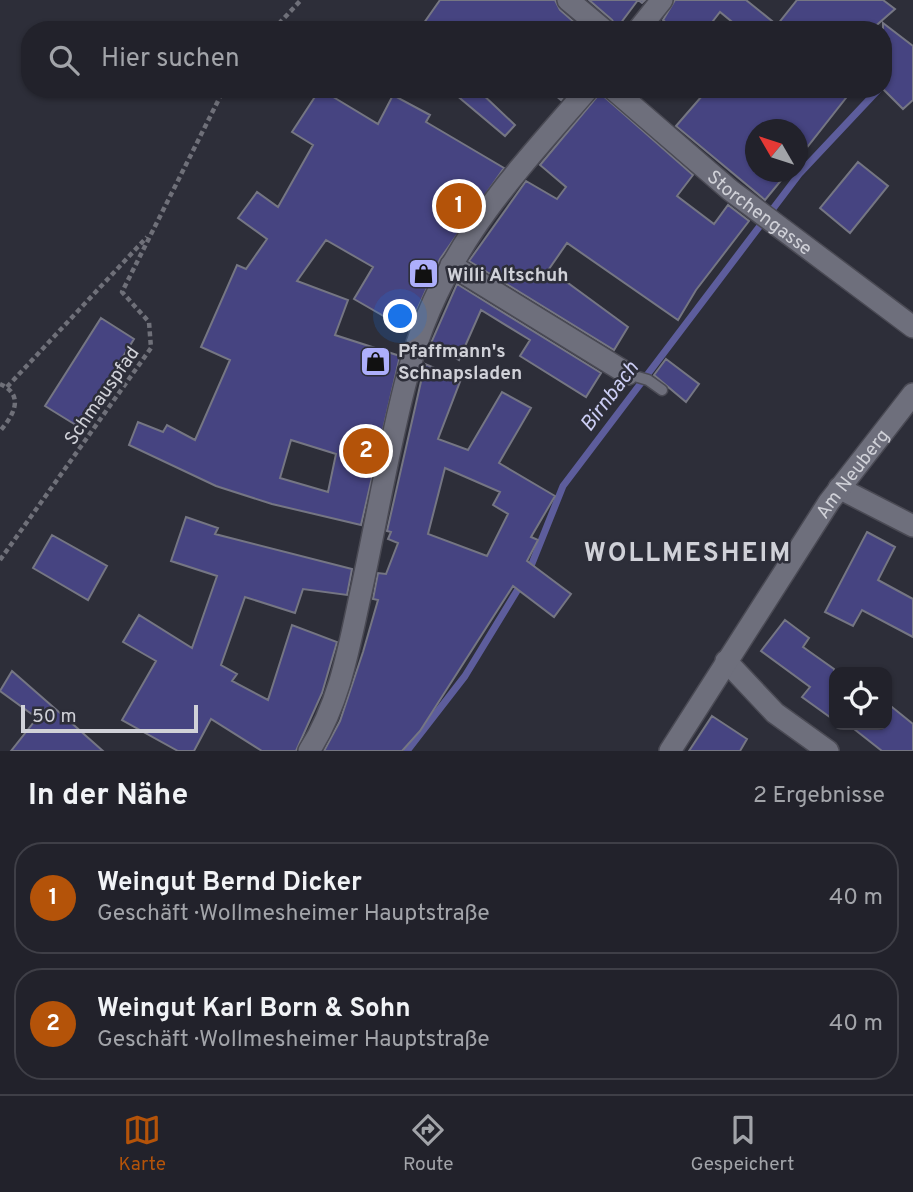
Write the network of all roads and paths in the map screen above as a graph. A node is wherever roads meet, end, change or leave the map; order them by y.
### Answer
1 (300, 0) edge
2 (568, 0) edge
3 (662, 0) edge
4 (281, 21) edge
5 (593, 21) edge
6 (645, 21) edge
7 (220, 98) edge
8 (580, 98) edge
9 (624, 98) edge
10 (153, 231) junction
11 (451, 265) junction
12 (913, 327) edge
13 (638, 377) joint
14 (0, 384) edge
15 (7, 387) junction
16 (662, 390) dead end
17 (913, 394) edge
18 (0, 431) edge
19 (839, 488) junction
20 (913, 526) edge
21 (0, 560) edge
22 (726, 660) junction
23 (309, 751) edge
24 (670, 751) edge
25 (828, 751) edge

1 - 4 path
2 - 5 street
3 - 6 street
7 - 10 path, Schmauspfad
8 - 11 street
9 - 12 street, Storchengasse
10 - 15 path
10 - 21 path, Schmauspfad
11 - 13 street
11 - 23 street
13 - 16 lane
14 - 15 path
15 - 18 path
17 - 19 street, Am Neuberg
19 - 20 street
19 - 22 street, Am Neuberg
22 - 24 street, Am Neuberg
22 - 25 street

